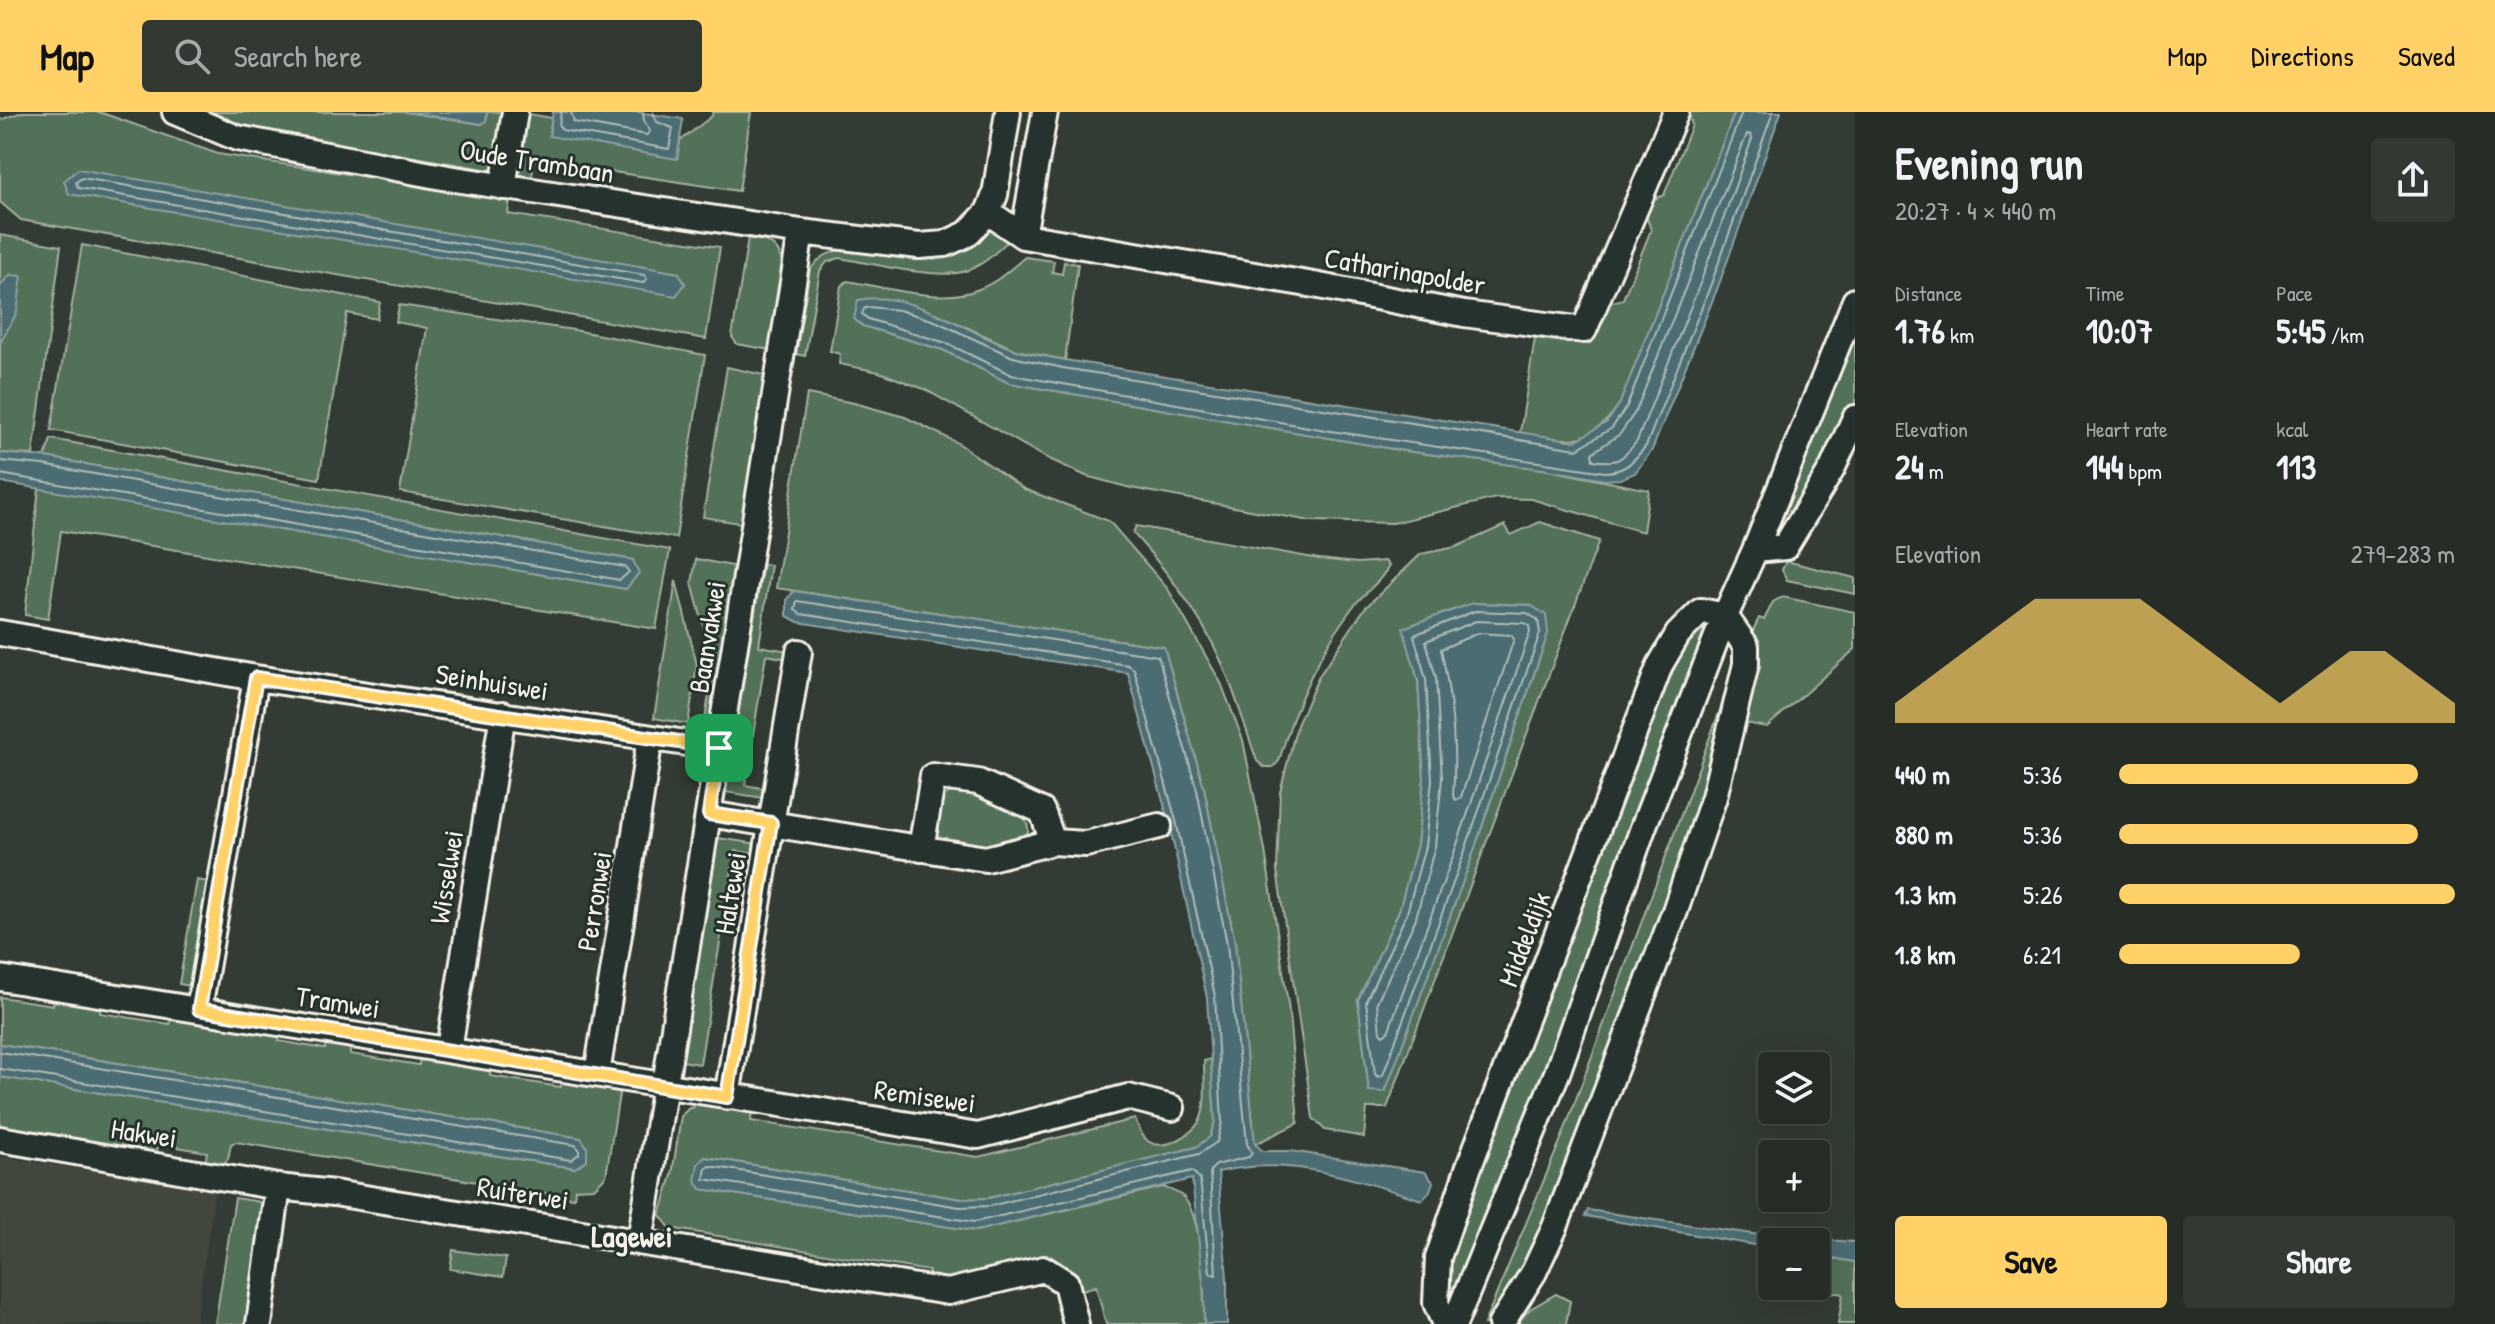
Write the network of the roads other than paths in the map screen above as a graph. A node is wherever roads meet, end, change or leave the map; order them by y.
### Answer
1 (175, 112) edge
2 (515, 112) edge
3 (1008, 112) edge
4 (1045, 112) edge
5 (1676, 112) edge
6 (503, 187) junction
7 (988, 212) junction
8 (801, 232) junction
9 (1023, 236) junction
10 (1855, 301) edge
11 (1855, 418) edge
12 (1755, 550) junction
13 (1725, 616) junction
14 (0, 633) edge
15 (799, 652) dead end
16 (256, 678) junction
17 (503, 714) junction
18 (650, 738) junction
19 (719, 748) junction
20 (709, 814) junction
21 (771, 823) junction
22 (1159, 826) dead end
23 (1053, 842) junction
24 (921, 849) junction
25 (0, 978) edge
26 (199, 1009) junction
27 (449, 1049) junction
28 (597, 1074) junction
29 (666, 1087) junction
30 (727, 1097) junction
31 (1172, 1108) dead end
32 (0, 1139) edge
33 (278, 1187) junction
34 (640, 1241) junction
35 (259, 1324) edge
36 (1076, 1324) edge
37 (1445, 1324) edge
38 (1454, 1324) edge
39 (1501, 1324) edge

1 - 6 street, Oude Trambaan
2 - 6 street
3 - 7 street
4 - 9 street
5 - 9 street, Catharinapolder
6 - 8 street, Oude Trambaan
7 - 8 street, Oude Trambaan
7 - 9 street, Catharinapolder
8 - 19 street, Baanvakwei
10 - 12 street
11 - 12 street
12 - 13 street
13 - 37 street, Middeldijk
13 - 38 street
13 - 39 street
14 - 16 street, Seinhuiswei
15 - 21 street, Haltewei
16 - 17 street, Seinhuiswei
16 - 26 street
17 - 18 street, Seinhuiswei
17 - 27 street, Wisselwei
18 - 19 street, Seinhuiswei
18 - 28 street, Perronwei
19 - 20 street, Baanvakwei
20 - 21 street
20 - 29 street, Baanvakwei
21 - 24 street
21 - 30 street, Haltewei
22 - 23 street
23 - 24 street
23 - 24 street
25 - 26 street, Tramwei
26 - 27 street, Tramwei
27 - 28 street, Tramwei
28 - 29 street, Tramwei
29 - 30 street, Remisewei
29 - 34 street, Baanvakwei
30 - 31 street, Remisewei
32 - 33 street, Hakwei
33 - 34 street, Ruiterwei
33 - 35 street
34 - 36 street, Ruiterwei

